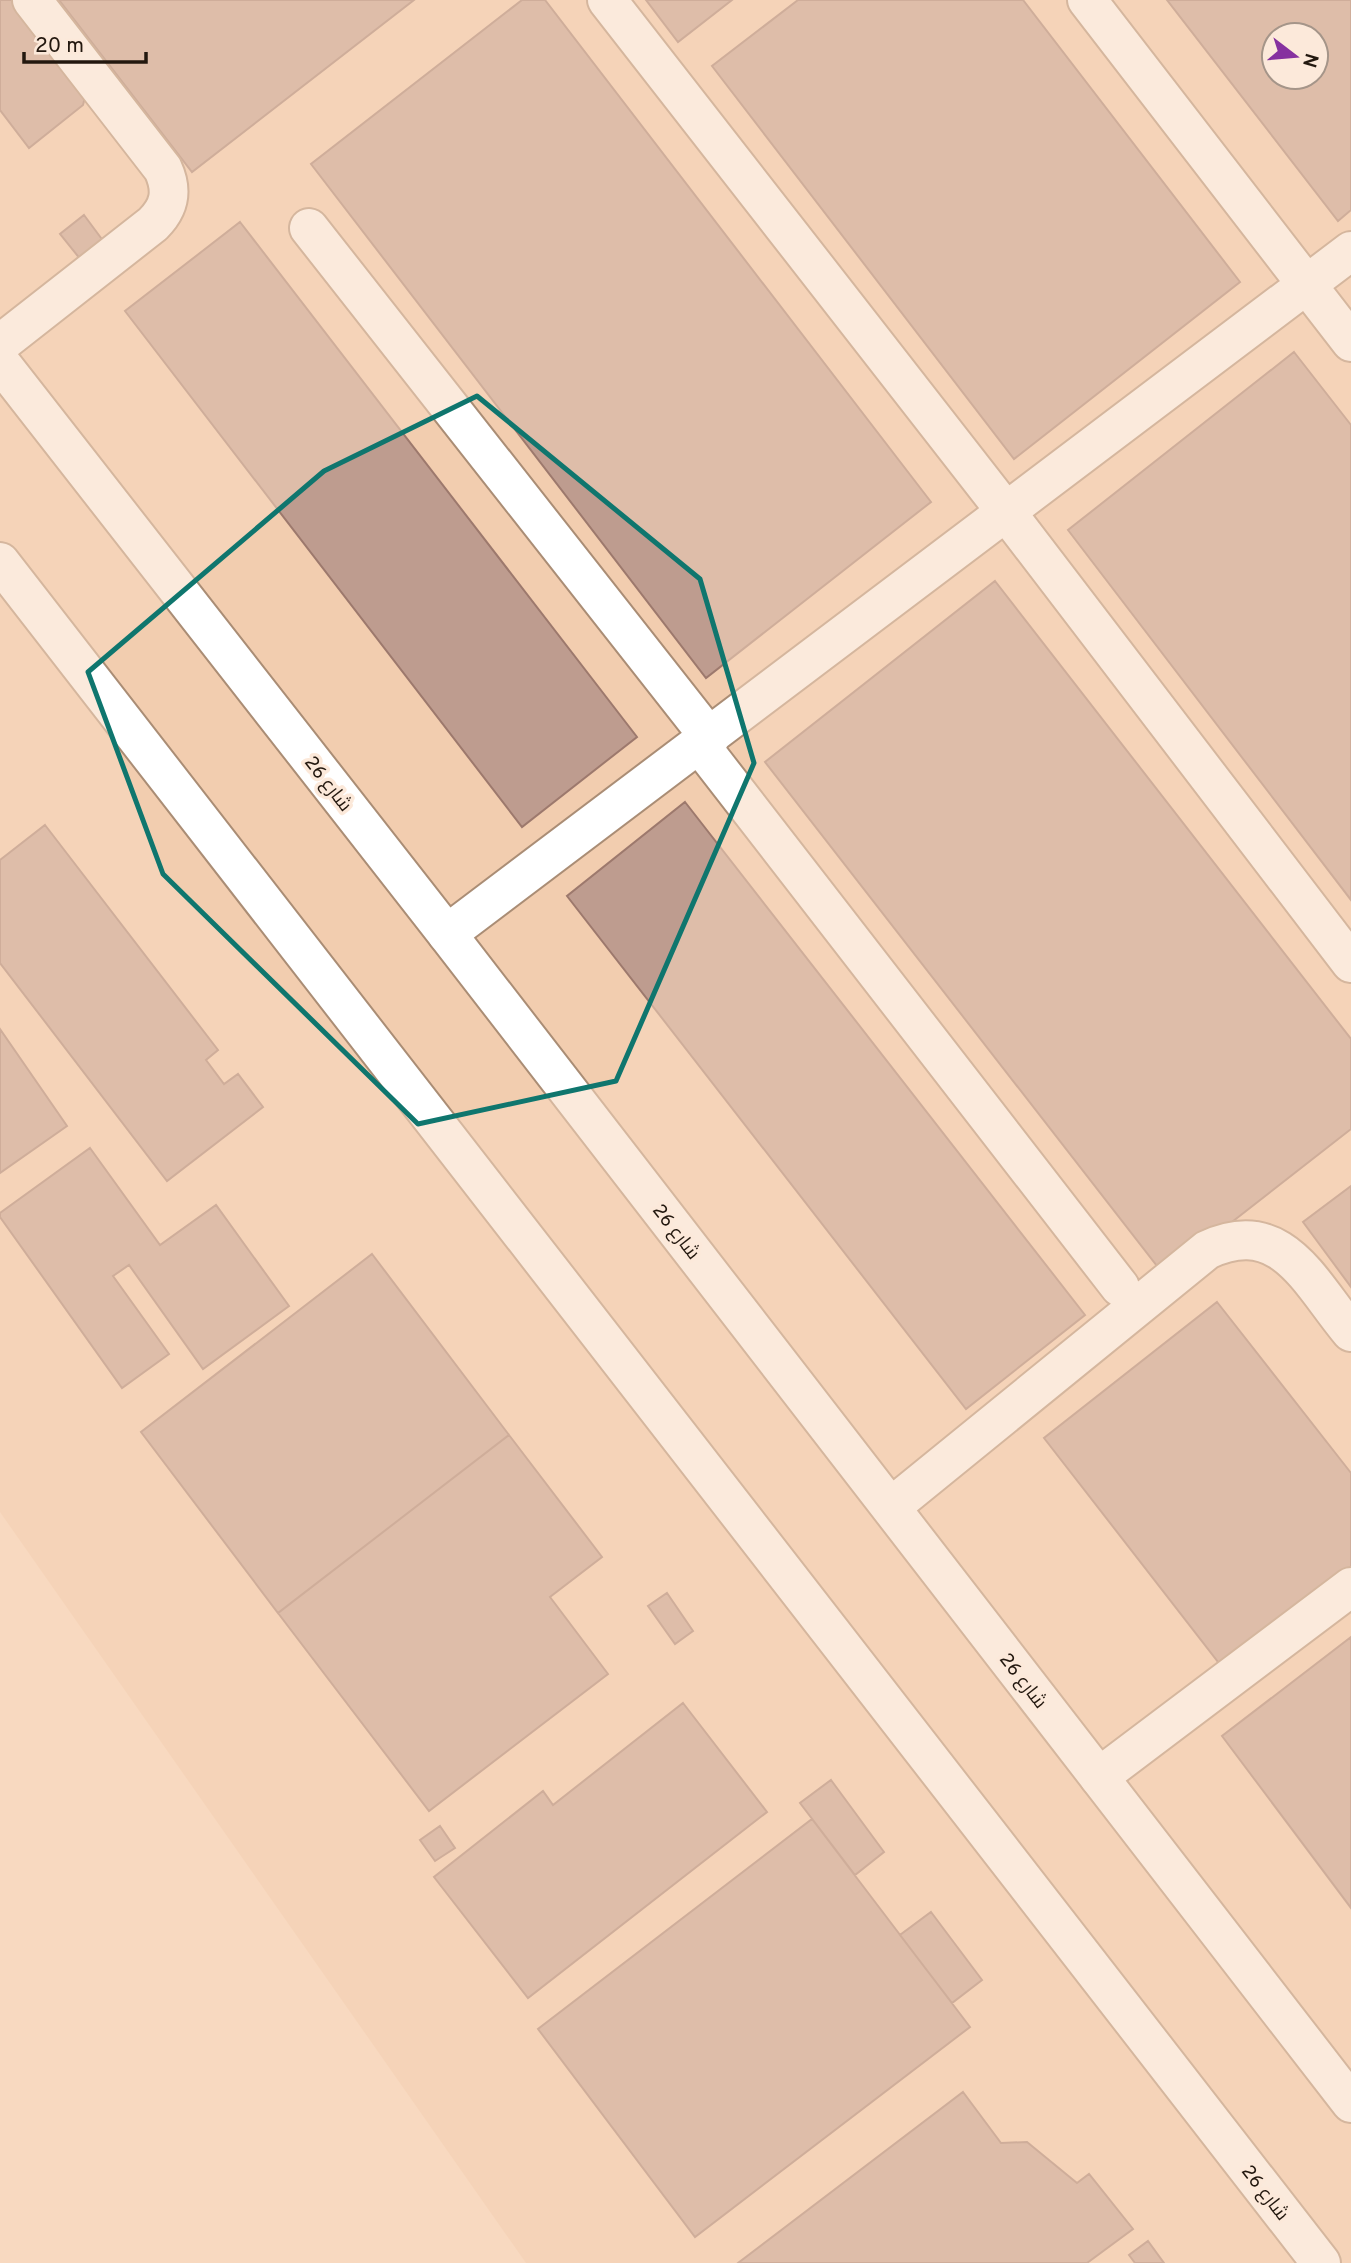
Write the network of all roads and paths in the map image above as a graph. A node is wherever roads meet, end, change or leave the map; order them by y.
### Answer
1 (32, 0) edge
2 (607, 0) edge
3 (1087, 0) edge
4 (309, 228) dead end
5 (1351, 251) edge
6 (1306, 285) junction
7 (1351, 342) edge
8 (0, 344) edge
9 (0, 362) edge
10 (1007, 513) junction
11 (0, 562) edge
12 (705, 742) junction
13 (447, 934) junction
14 (1351, 963) edge
15 (1120, 1287) dead end
16 (1351, 1332) edge
17 (891, 1507) junction
18 (1351, 1587) edge
19 (1099, 1777) junction
20 (1345, 2084) edge
21 (1321, 2263) edge

1 - 8 main road
2 - 10 main road
3 - 6 main road
4 - 12 main road
5 - 6 main road
6 - 7 main road
6 - 10 main road
9 - 13 main road, شارع 26
10 - 12 main road
10 - 14 main road
11 - 21 main road, شارع 26
12 - 13 main road
12 - 15 main road
13 - 17 main road, شارع 26
16 - 17 main road
17 - 19 main road, شارع 26
18 - 19 main road
19 - 20 main road, شارع 26

